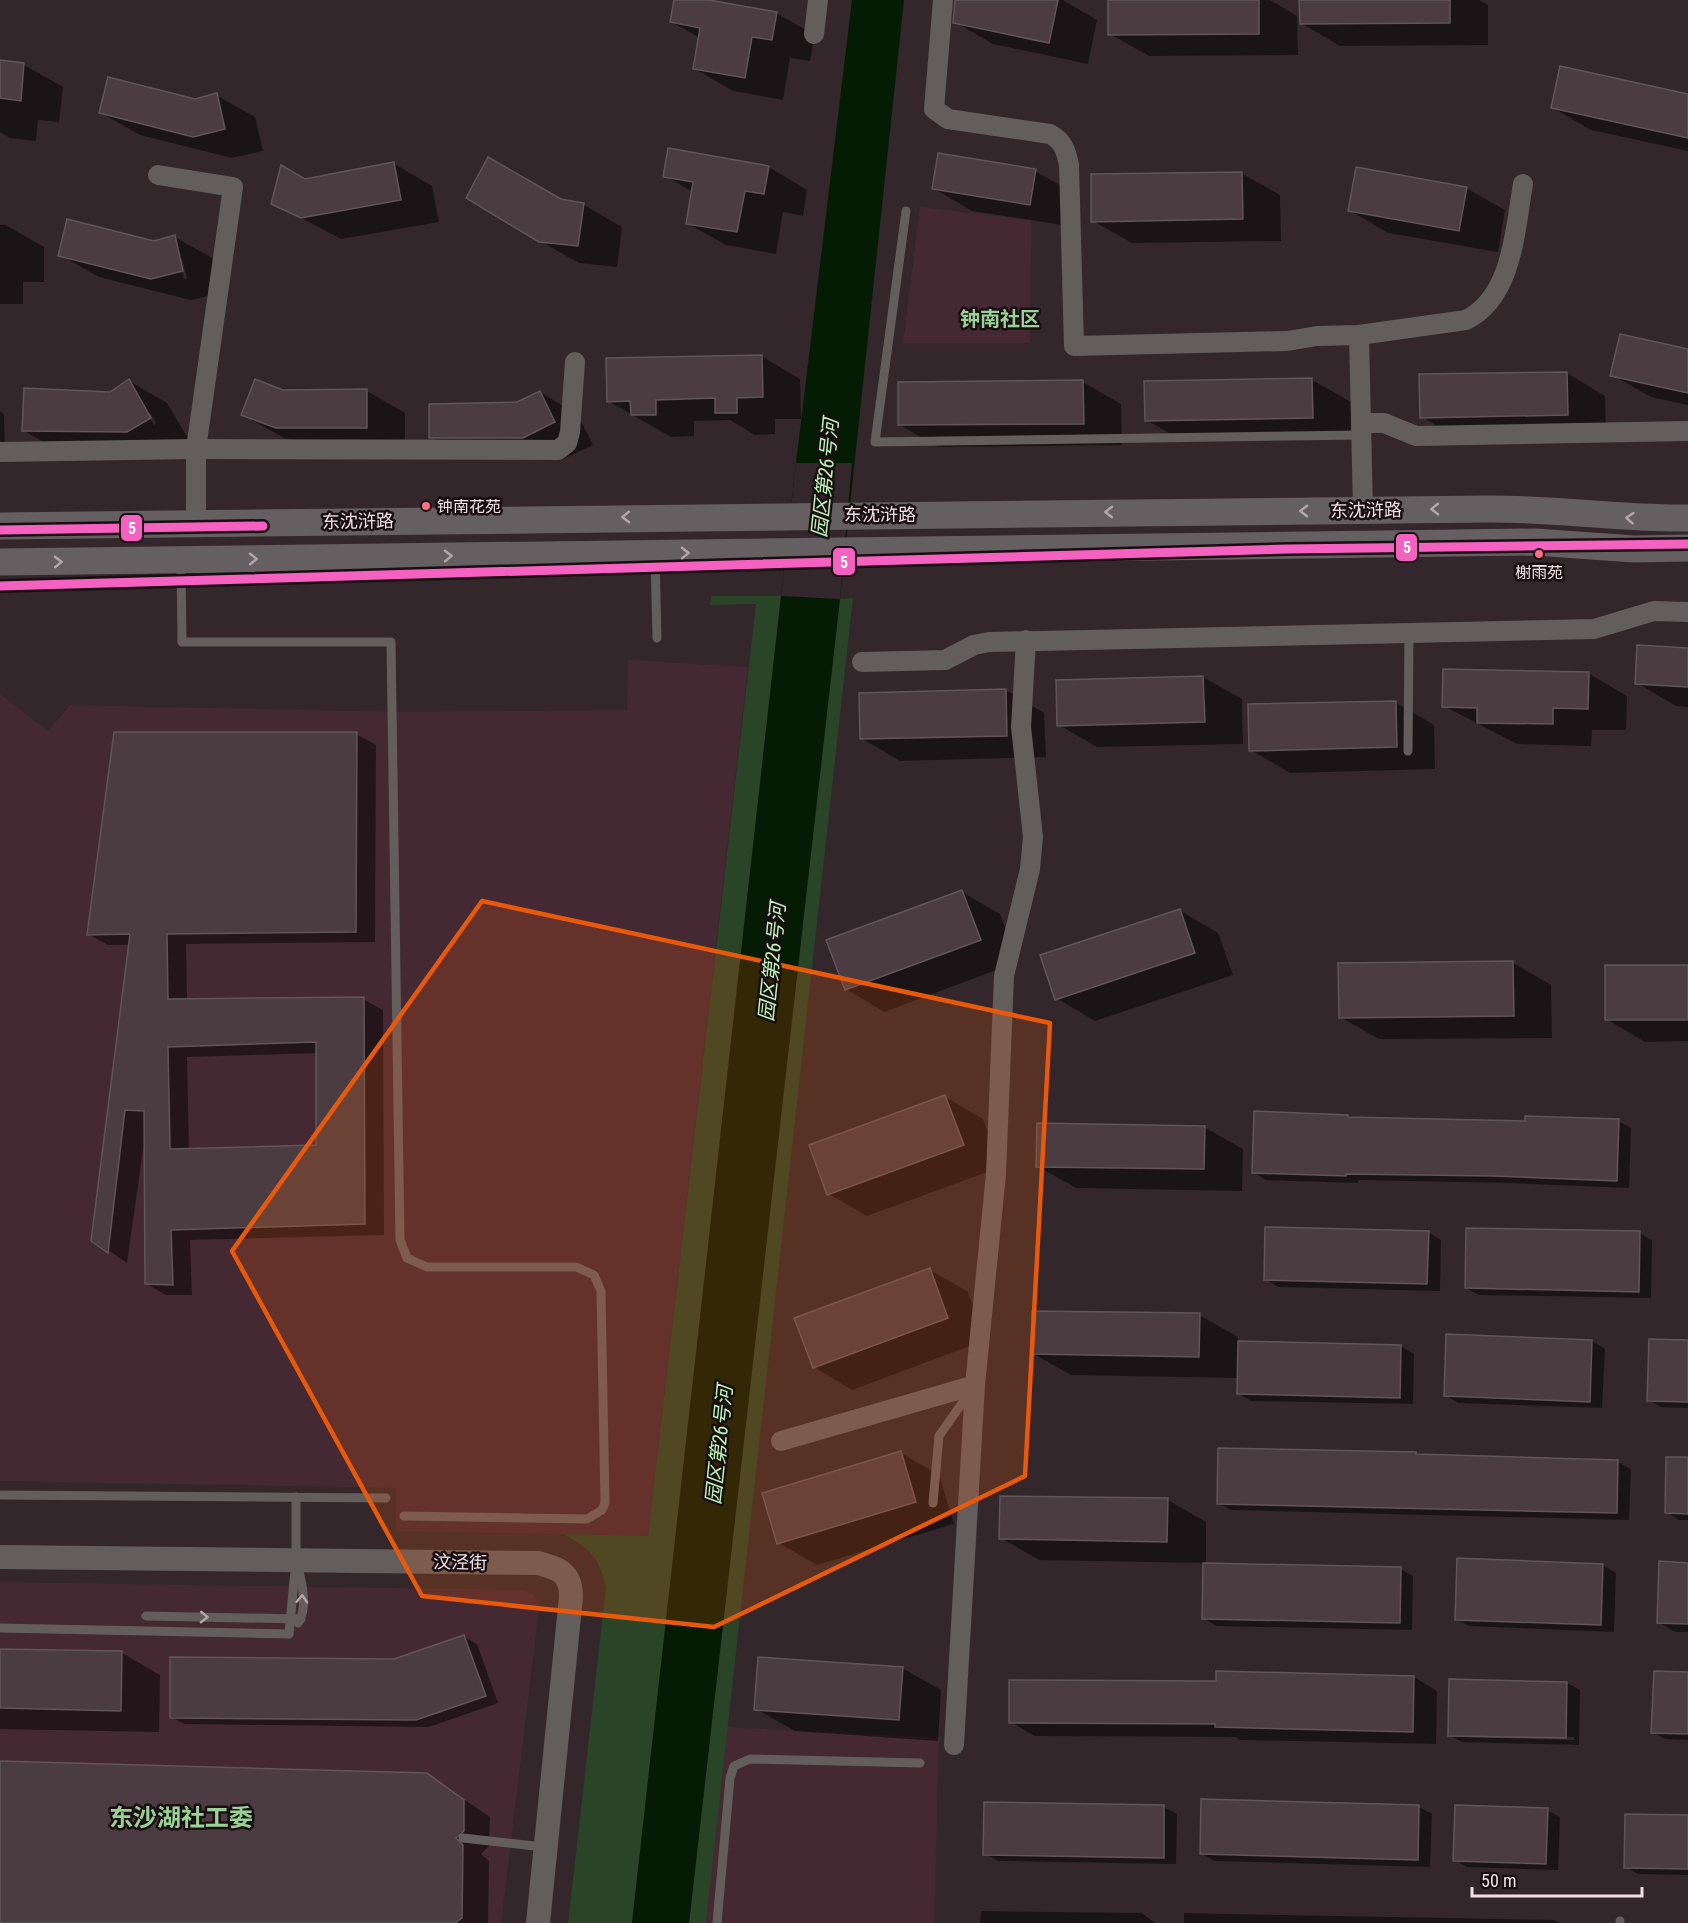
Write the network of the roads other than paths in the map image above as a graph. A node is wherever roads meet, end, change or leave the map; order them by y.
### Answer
1 (818, 0) edge
2 (943, 0) edge
3 (814, 34) dead end
4 (158, 175) dead end
5 (1523, 184) dead end
6 (906, 211) dead end
7 (1359, 335) junction
8 (575, 362) dead end
9 (1362, 429) junction
10 (1688, 431) edge
11 (196, 449) junction
12 (0, 452) edge
13 (1363, 510) junction
14 (1688, 518) edge
15 (196, 523) junction
16 (0, 526) edge
17 (1688, 548) edge
18 (655, 553) junction
19 (181, 560) junction
20 (0, 562) edge
21 (1688, 612) edge
22 (1409, 632) junction
23 (657, 638) dead end
24 (1026, 640) junction
25 (862, 662) dead end
26 (1408, 751) dead end
27 (975, 1385) junction
28 (781, 1441) dead end
29 (0, 1494) edge
30 (296, 1497) junction
31 (386, 1498) dead end
32 (933, 1503) dead end
33 (404, 1516) dead end
34 (0, 1557) edge
35 (296, 1560) junction
36 (146, 1616) dead end
37 (290, 1618) junction
38 (301, 1619) junction
39 (0, 1628) edge
40 (289, 1634) junction
41 (954, 1745) dead end
42 (920, 1763) dead end
43 (463, 1838) dead end
44 (546, 1848) junction
45 (538, 1923) edge
46 (717, 1923) edge

1 - 3 street
2 - 7 street
4 - 11 street
5 - 7 street
6 - 9 lane
7 - 9 street
8 - 11 street
9 - 10 street
9 - 13 street
11 - 12 street
11 - 15 street
14 -> 13 main road, 东沈浒路
13 -> 15 main road, 东沈浒路
15 - 16 main road, 东沈浒路
18 -> 17 main road, 东沈浒路
19 -> 18 main road, 东沈浒路
18 - 23 lane
20 -> 19 main road, 东沈浒路
19 - 33 lane
21 - 22 street
22 - 24 street
22 - 26 lane
24 - 25 street
24 - 27 street
27 - 28 street
27 - 32 lane
27 - 41 street
29 - 30 lane
30 - 31 lane
30 - 35 lane
34 - 35 street, 汶泾街
35 - 37 lane
38 -> 35 lane
35 - 44 street, 汶泾街
36 -> 37 lane
37 - 38 lane
37 - 40 lane
38 - 40 lane
39 - 40 lane
42 - 46 lane
43 - 44 lane
44 - 45 street, 汶泾街

